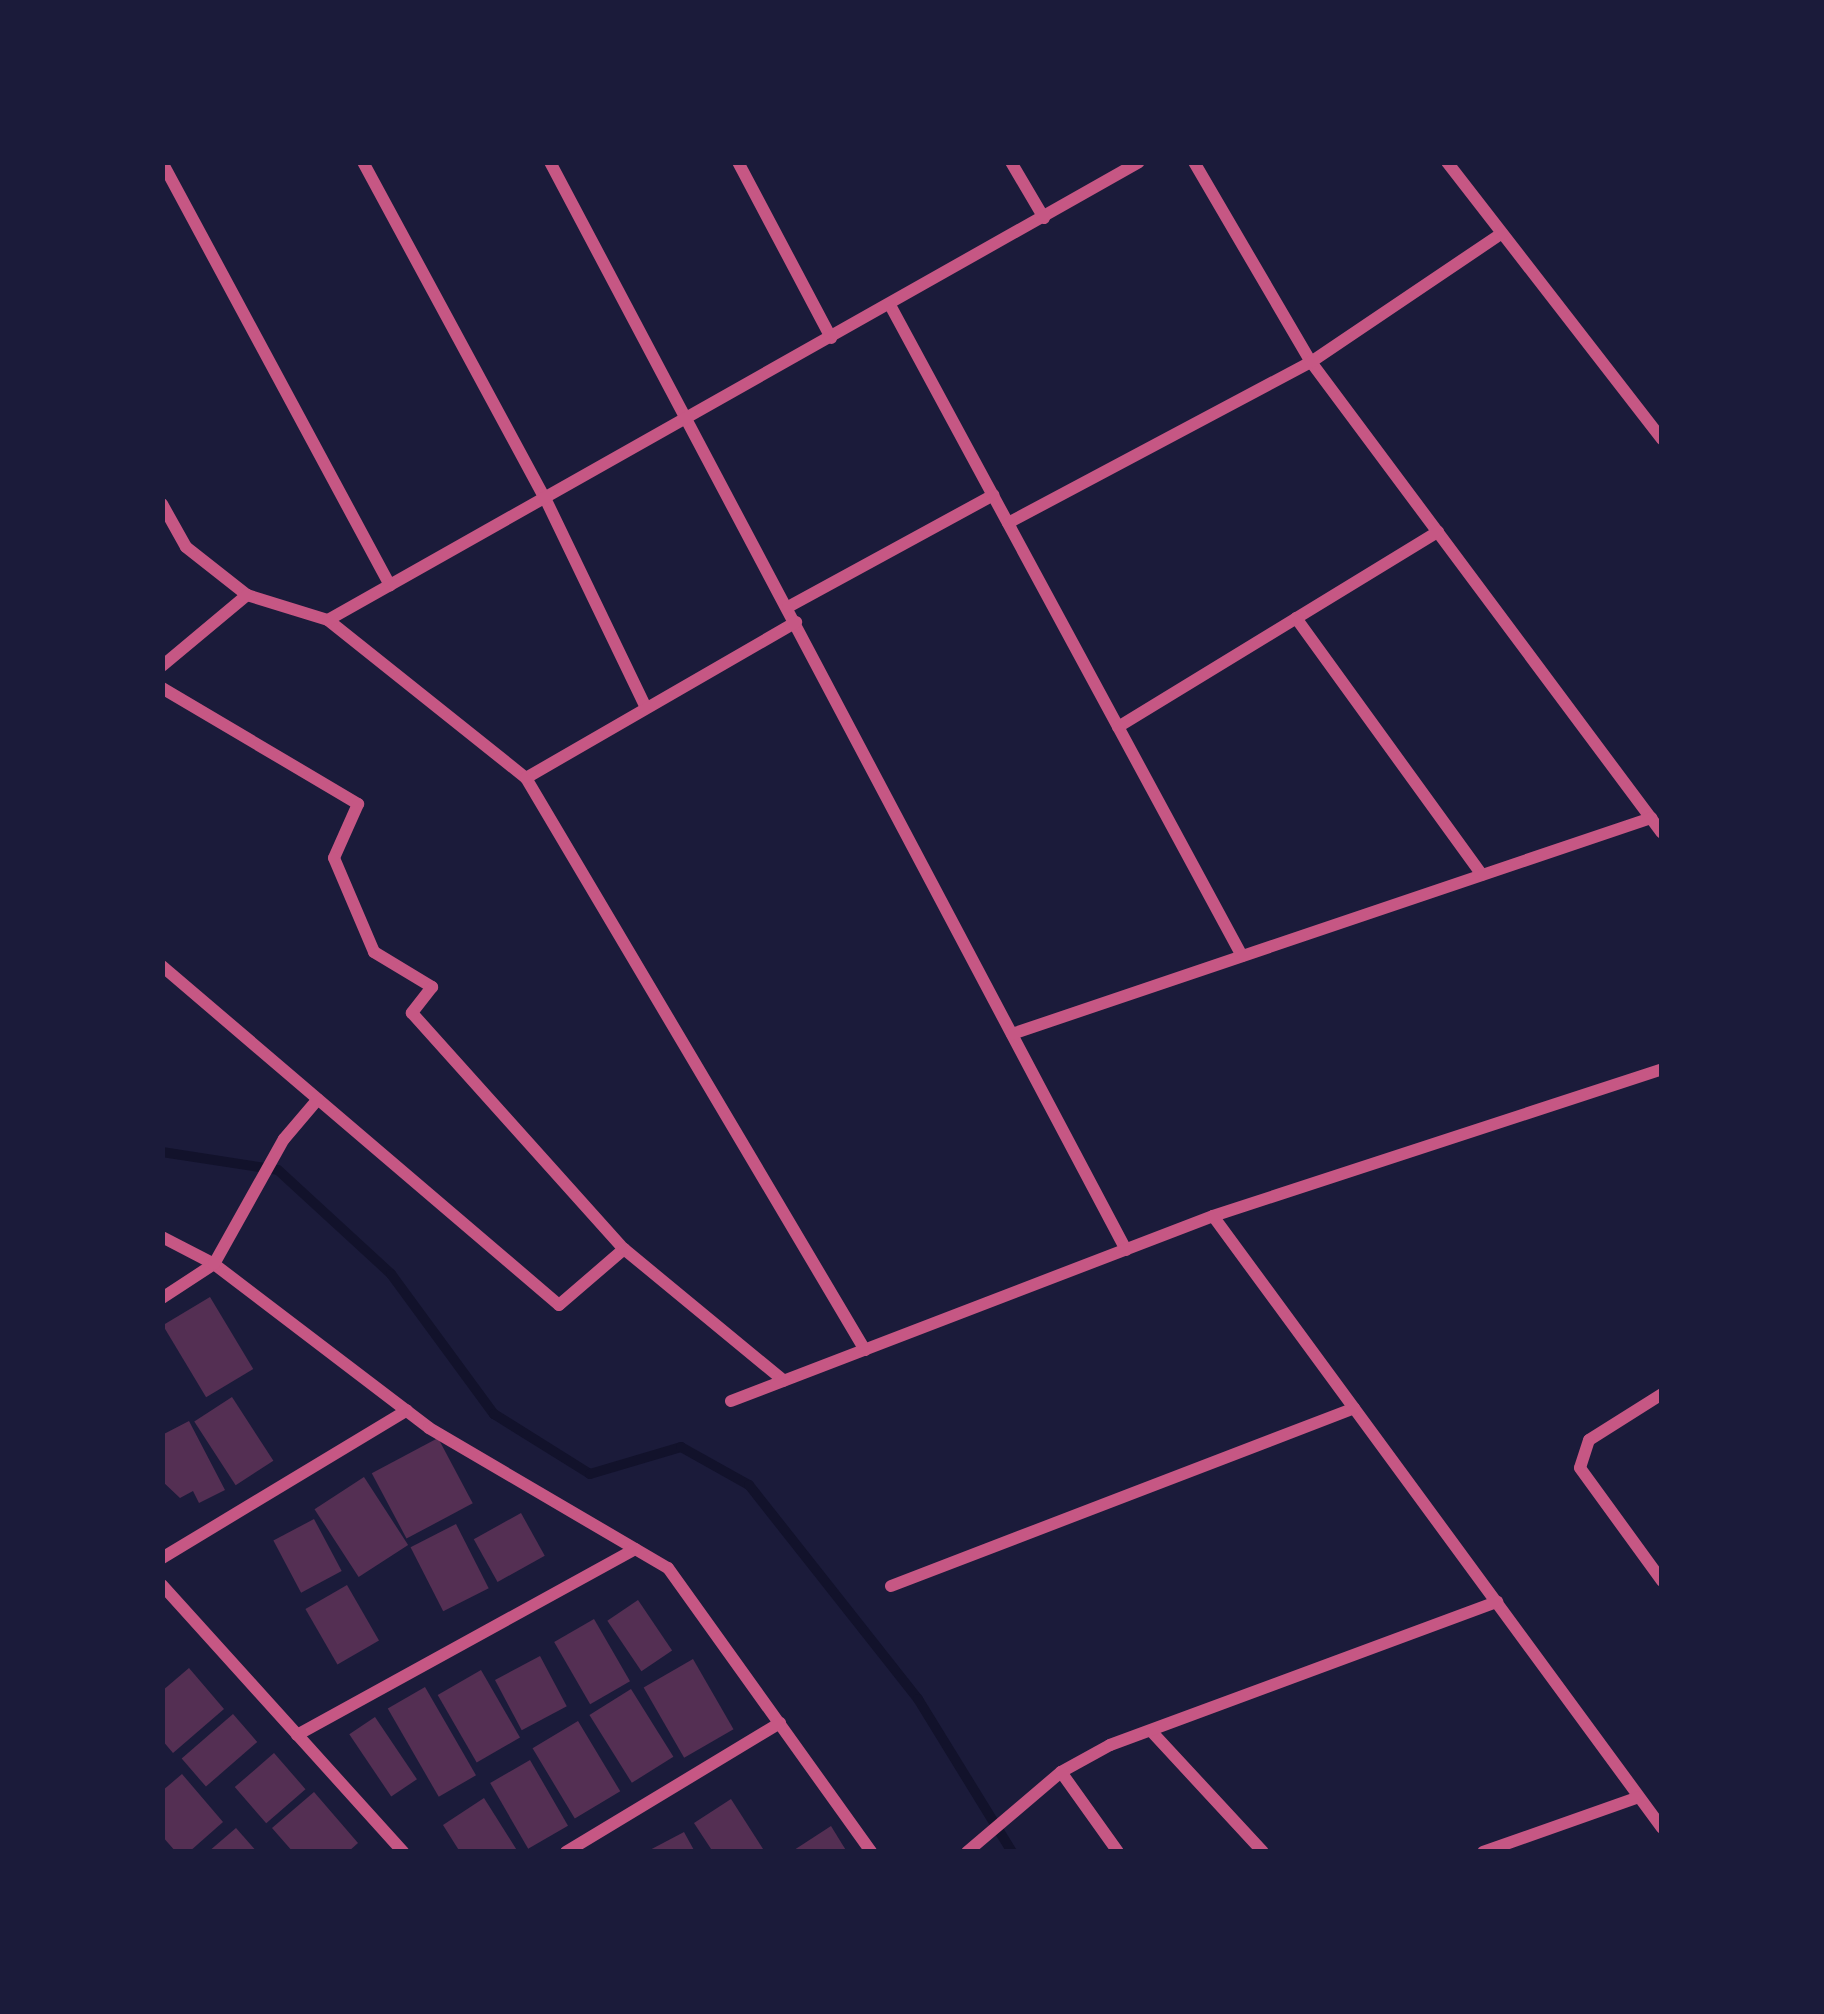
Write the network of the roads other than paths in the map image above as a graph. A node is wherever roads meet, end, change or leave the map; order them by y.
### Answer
1 (162, 162) edge
2 (363, 162) edge
3 (550, 162) edge
4 (738, 162) edge
5 (1011, 162) edge
6 (1139, 162) edge
7 (1194, 162) edge
8 (1448, 162) edge
9 (1044, 218) junction
10 (1502, 233) junction
11 (890, 304) junction
12 (831, 338) junction
13 (1311, 362) junction
14 (688, 418) junction
15 (1662, 439) edge
16 (993, 495) junction
17 (545, 498) junction
18 (162, 504) edge
19 (1008, 523) junction
20 (1438, 532) junction
21 (391, 585) junction
22 (247, 595) junction
23 (788, 607) junction
24 (1296, 618) junction
25 (328, 620) junction
26 (796, 622) junction
27 (162, 666) edge
28 (162, 688) edge
29 (646, 708) junction
30 (1118, 727) junction
31 (526, 778) junction
32 (1651, 818) junction
33 (1662, 833) edge
34 (1482, 875) junction
35 (1242, 956) junction
36 (162, 966) edge
37 (1012, 1034) junction
38 (1662, 1069) edge
39 (318, 1099) junction
40 (1213, 1216) junction
41 (162, 1237) edge
42 (623, 1250) junction
43 (1126, 1250) junction
44 (214, 1264) junction
45 (162, 1298) edge
46 (865, 1350) junction
47 (784, 1381) junction
48 (1662, 1394) edge
49 (731, 1401) dead end
50 (1354, 1408) junction
51 (407, 1410) junction
52 (635, 1549) junction
53 (162, 1558) edge
54 (1662, 1581) edge
55 (162, 1585) edge
56 (891, 1586) dead end
57 (1497, 1602) junction
58 (780, 1723) junction
59 (1152, 1732) junction
60 (297, 1735) junction
61 (1061, 1772) junction
62 (1640, 1797) junction
63 (1662, 1828) edge
64 (970, 1849) edge
65 (403, 1852) edge
66 (566, 1852) edge
67 (872, 1852) edge
68 (1118, 1852) edge
69 (1262, 1852) edge
70 (1483, 1852) edge

1 - 21 street
2 - 17 street
3 - 14 street
4 - 12 street
5 - 9 street
6 - 9 street
7 - 13 street
8 - 10 street
9 - 11 street
10 - 13 street
10 - 15 street
11 - 12 street
11 - 16 street
12 - 14 street
13 - 19 street
13 - 20 street
14 - 17 street
14 - 23 street
16 - 19 street
16 - 23 street
17 - 21 street
17 - 29 street
18 - 22 street
19 - 30 street
20 - 24 street
20 - 32 street
21 - 25 street
22 - 25 street
22 - 27 street
23 - 26 street
24 - 30 street
24 - 34 street
25 - 31 street
26 - 29 street
26 - 37 street
28 - 42 street
29 - 31 street
30 - 35 street
31 - 46 street
32 - 33 street
32 - 34 street
34 - 35 street
35 - 37 street
36 - 39 street
37 - 43 street
38 - 40 street
39 - 42 street
39 - 44 street
40 - 43 street
40 - 50 street
41 - 44 street
42 - 47 street
43 - 46 street
44 - 45 street
44 - 51 street
46 - 47 street
47 - 49 street
48 - 54 street
50 - 56 street
50 - 57 street
51 - 52 street
51 - 53 street
52 - 58 street
52 - 60 street
55 - 60 street
57 - 59 street
57 - 62 street
58 - 66 street
58 - 67 street
59 - 61 street
59 - 69 street
60 - 65 street
61 - 64 street
61 - 68 street
62 - 63 street
62 - 70 street

